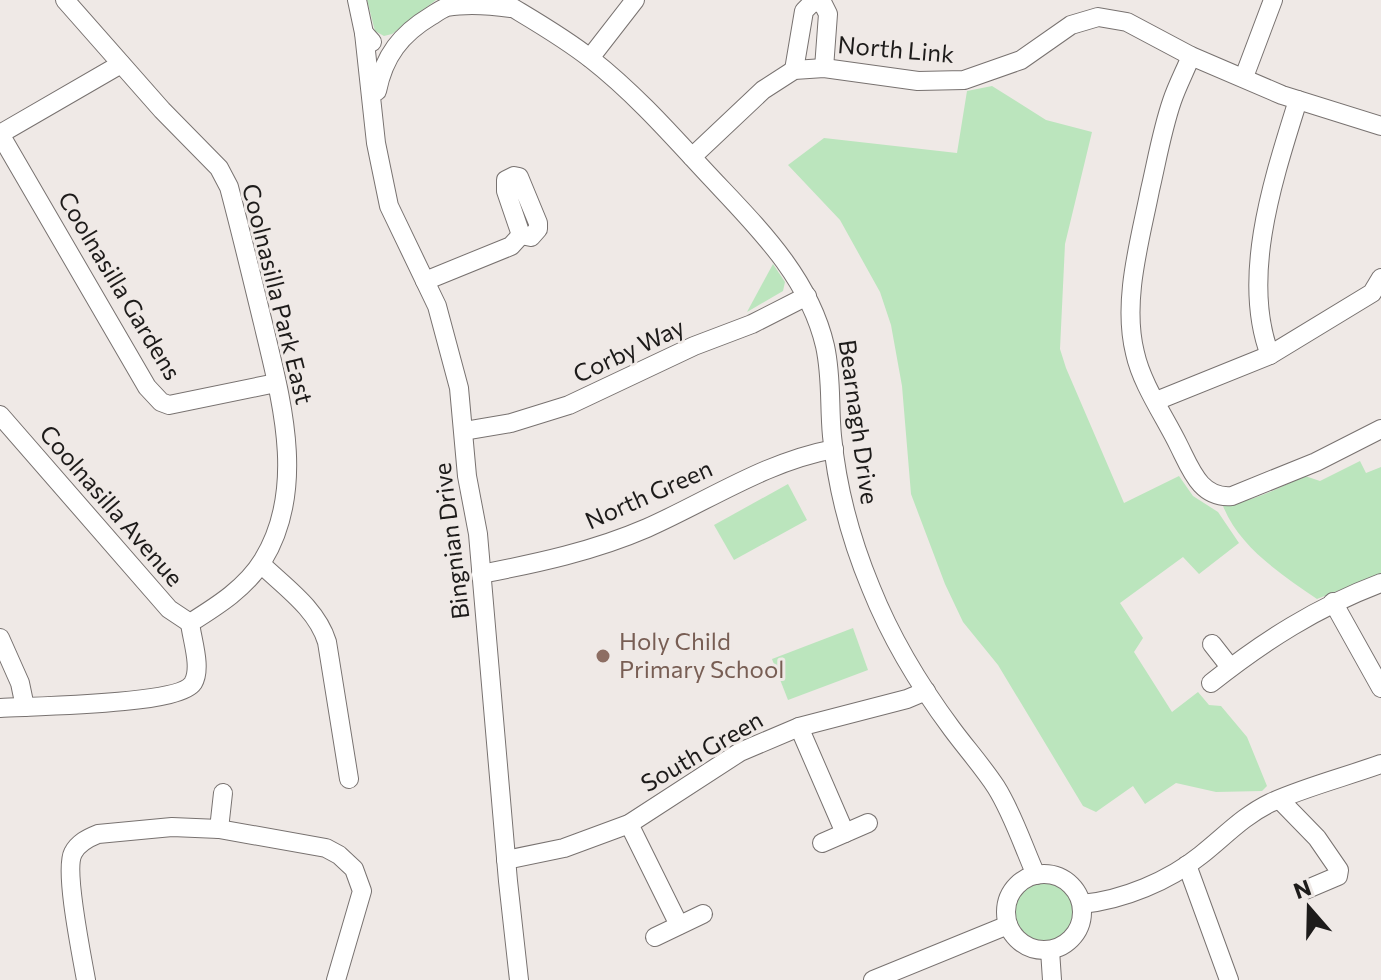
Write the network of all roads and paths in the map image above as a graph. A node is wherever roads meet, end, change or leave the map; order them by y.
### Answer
1 (65, 0) edge
2 (357, 0) edge
3 (635, 0) edge
4 (1273, 0) edge
5 (445, 4) edge
6 (507, 4) edge
7 (364, 33) junction
8 (401, 40) junction
9 (1191, 56) junction
10 (590, 58) junction
11 (121, 64) junction
12 (824, 68) junction
13 (794, 70) junction
14 (1244, 77) junction
15 (1298, 100) junction
16 (374, 111) junction
17 (1381, 126) edge
18 (0, 134) edge
19 (692, 157) junction
20 (521, 235) dead end
21 (1381, 278) edge
22 (425, 281) junction
23 (807, 296) junction
24 (1270, 355) junction
25 (276, 383) junction
26 (1156, 401) junction
27 (0, 415) edge
28 (1381, 429) edge
29 (464, 431) junction
30 (834, 449) junction
31 (261, 564) junction
32 (481, 574) junction
33 (1381, 583) edge
34 (1333, 602) junction
35 (190, 623) junction
36 (0, 638) edge
37 (1212, 644) dead end
38 (1230, 667) junction
39 (1211, 683) dead end
40 (1381, 688) edge
41 (926, 691) junction
42 (25, 707) junction
43 (0, 708) edge
44 (799, 727) junction
45 (1381, 764) edge
46 (349, 779) dead end
47 (223, 793) dead end
48 (1280, 800) junction
49 (868, 823) dead end
50 (629, 824) junction
51 (219, 829) junction
52 (845, 833) junction
53 (822, 843) dead end
54 (506, 860) junction
55 (1187, 865) junction
56 (1036, 875) junction
57 (1305, 890) dead end
58 (1082, 904) junction
59 (703, 914) dead end
60 (679, 925) junction
61 (1008, 925) junction
62 (655, 937) dead end
63 (1050, 950) junction
64 (86, 980) edge
65 (336, 980) edge
66 (519, 980) edge
67 (873, 980) edge
68 (1052, 980) edge
69 (1229, 980) edge

1 - 11 street, Coolnasilla Park East
2 - 7 street, Bingnian Drive
3 - 10 street
4 - 14 street
5 - 6 street, Bearnagh Drive
5 - 8 street
6 - 10 street, Bearnagh Drive
7 - 8 street
7 - 16 street, Bingnian Drive
8 - 16 street, Bingnian Drive
9 - 12 street, North Link
9 - 14 street, North Link
9 - 26 street
10 - 19 street, Bearnagh Drive
11 - 18 street
11 - 25 street, Coolnasilla Park East
12 - 13 street, North Link
12 - 13 street
13 - 19 street, North Link
14 - 15 street, North Link
15 - 17 street, North Link
15 - 24 street
16 - 22 street, Bingnian Drive
18 - 25 street, Coolnasilla Gardens
19 - 23 street, Bearnagh Drive
20 - 22 street
21 - 24 street
22 - 29 street, Bingnian Drive
23 - 29 street, Corby Way
23 - 30 street, Bearnagh Drive
24 - 26 street
25 - 31 street, Coolnasilla Park East
26 - 28 street
27 - 35 street, Coolnasilla Avenue
29 - 32 street, Bingnian Drive
30 - 32 street, North Green
30 - 41 street, Bearnagh Drive
31 - 35 street, Coolnasilla Park East
31 - 46 street
32 - 54 street, Bingnian Drive
33 - 34 street
34 - 38 street
34 - 40 street
35 - 42 street
36 - 42 street
37 - 38 street
38 - 39 street
41 - 44 street, South Green
41 - 56 street, Bearnagh Drive
42 - 43 street
44 - 50 street, South Green
44 - 52 street
45 - 48 street
47 - 51 street
48 - 55 street
48 - 57 street
49 - 52 street
50 - 54 street, South Green
50 - 60 street
51 - 64 street
51 - 65 street
52 - 53 street
54 - 66 street, Bingnian Drive
55 - 58 street
55 - 69 street
56 - 58 street
56 - 61 street
58 - 63 street
59 - 60 street
60 - 62 street
61 - 63 street
61 - 67 street
63 - 68 street

